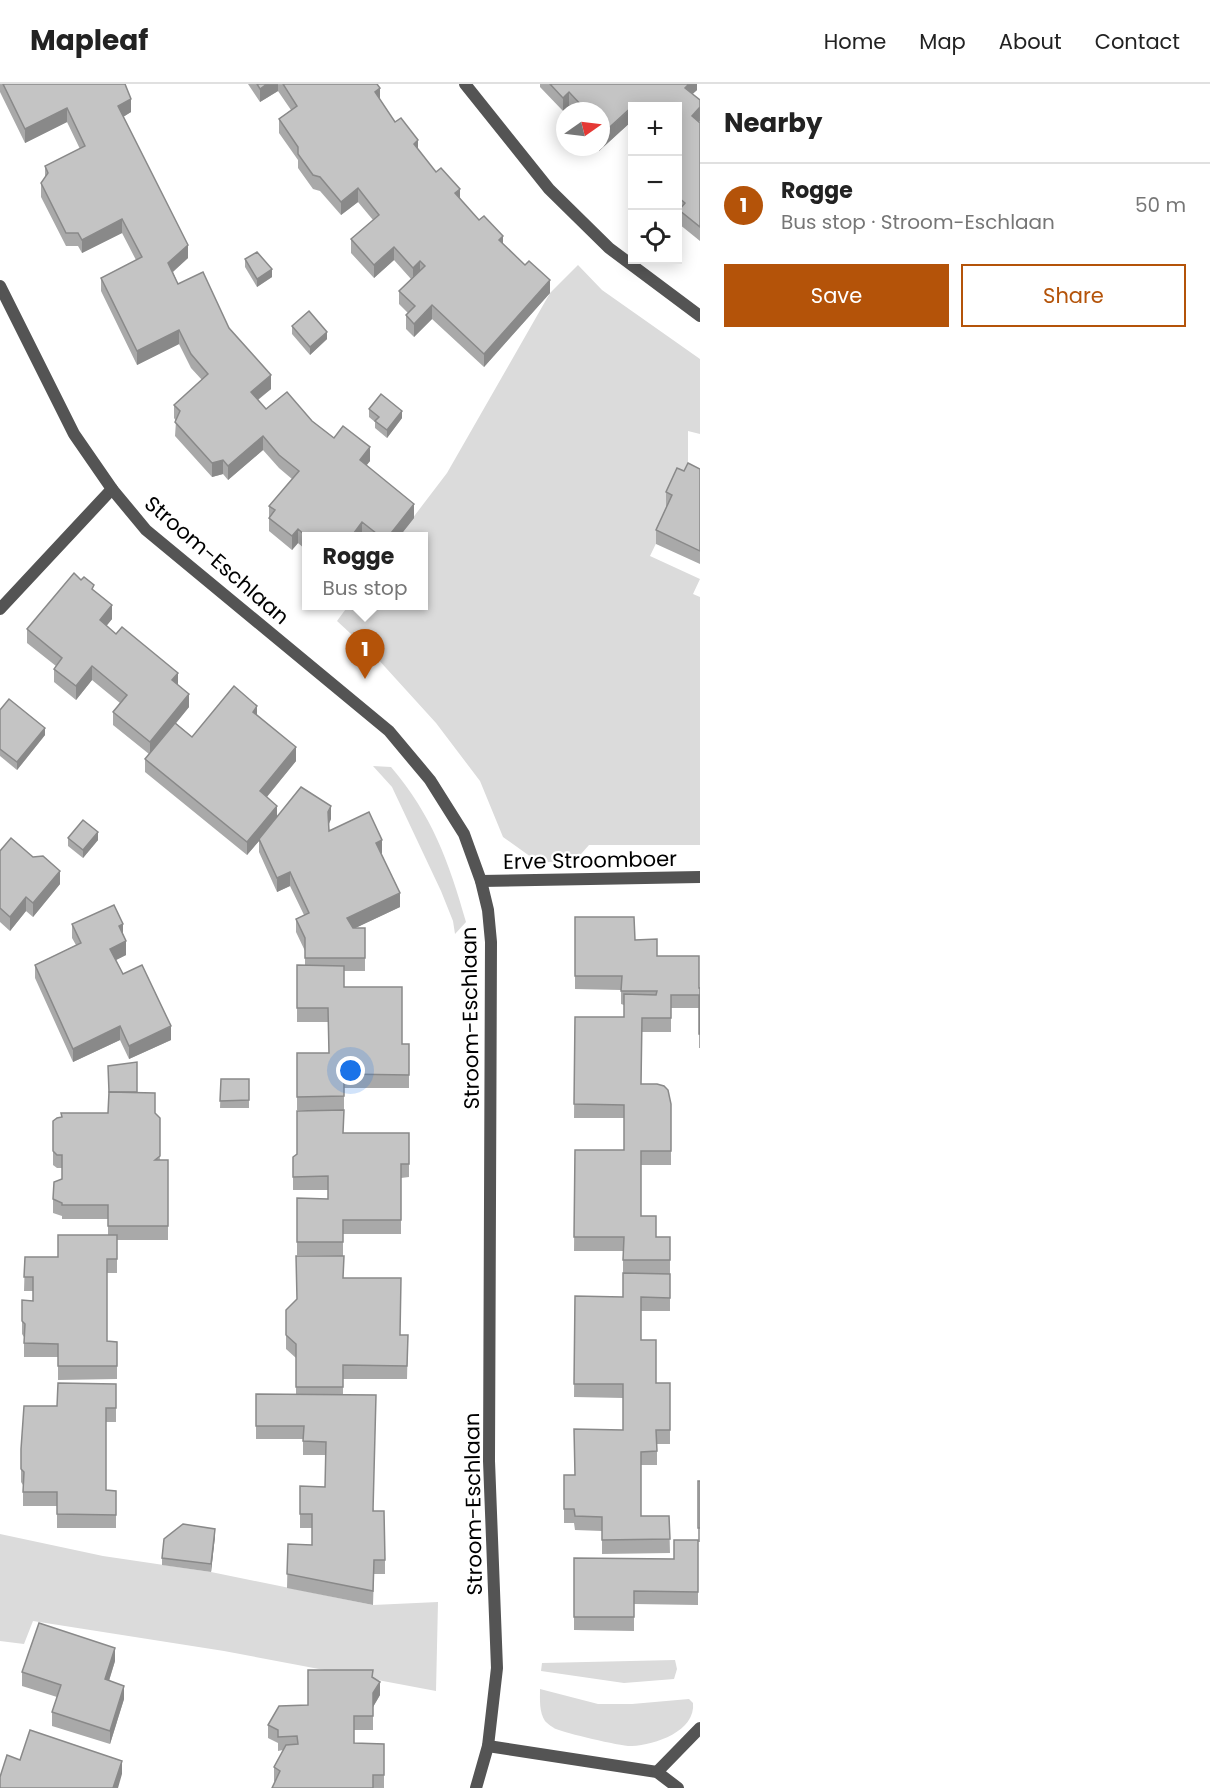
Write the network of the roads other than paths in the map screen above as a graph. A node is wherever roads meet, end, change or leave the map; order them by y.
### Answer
1 (465, 84) edge
2 (0, 286) edge
3 (700, 316) edge
4 (112, 489) junction
5 (0, 609) edge
6 (700, 877) edge
7 (481, 881) junction
8 (700, 1728) edge
9 (488, 1746) junction
10 (657, 1772) junction
11 (476, 1788) edge
12 (678, 1788) edge

1 - 3 street
2 - 4 street, Stroom-Eschlaan
4 - 5 street
4 - 7 street, Stroom-Eschlaan
6 - 7 street, Erve Stroomboer
7 - 9 street, Stroom-Eschlaan
8 - 10 street
9 - 10 street
9 - 11 street, Stroom-Eschlaan
10 - 12 street

